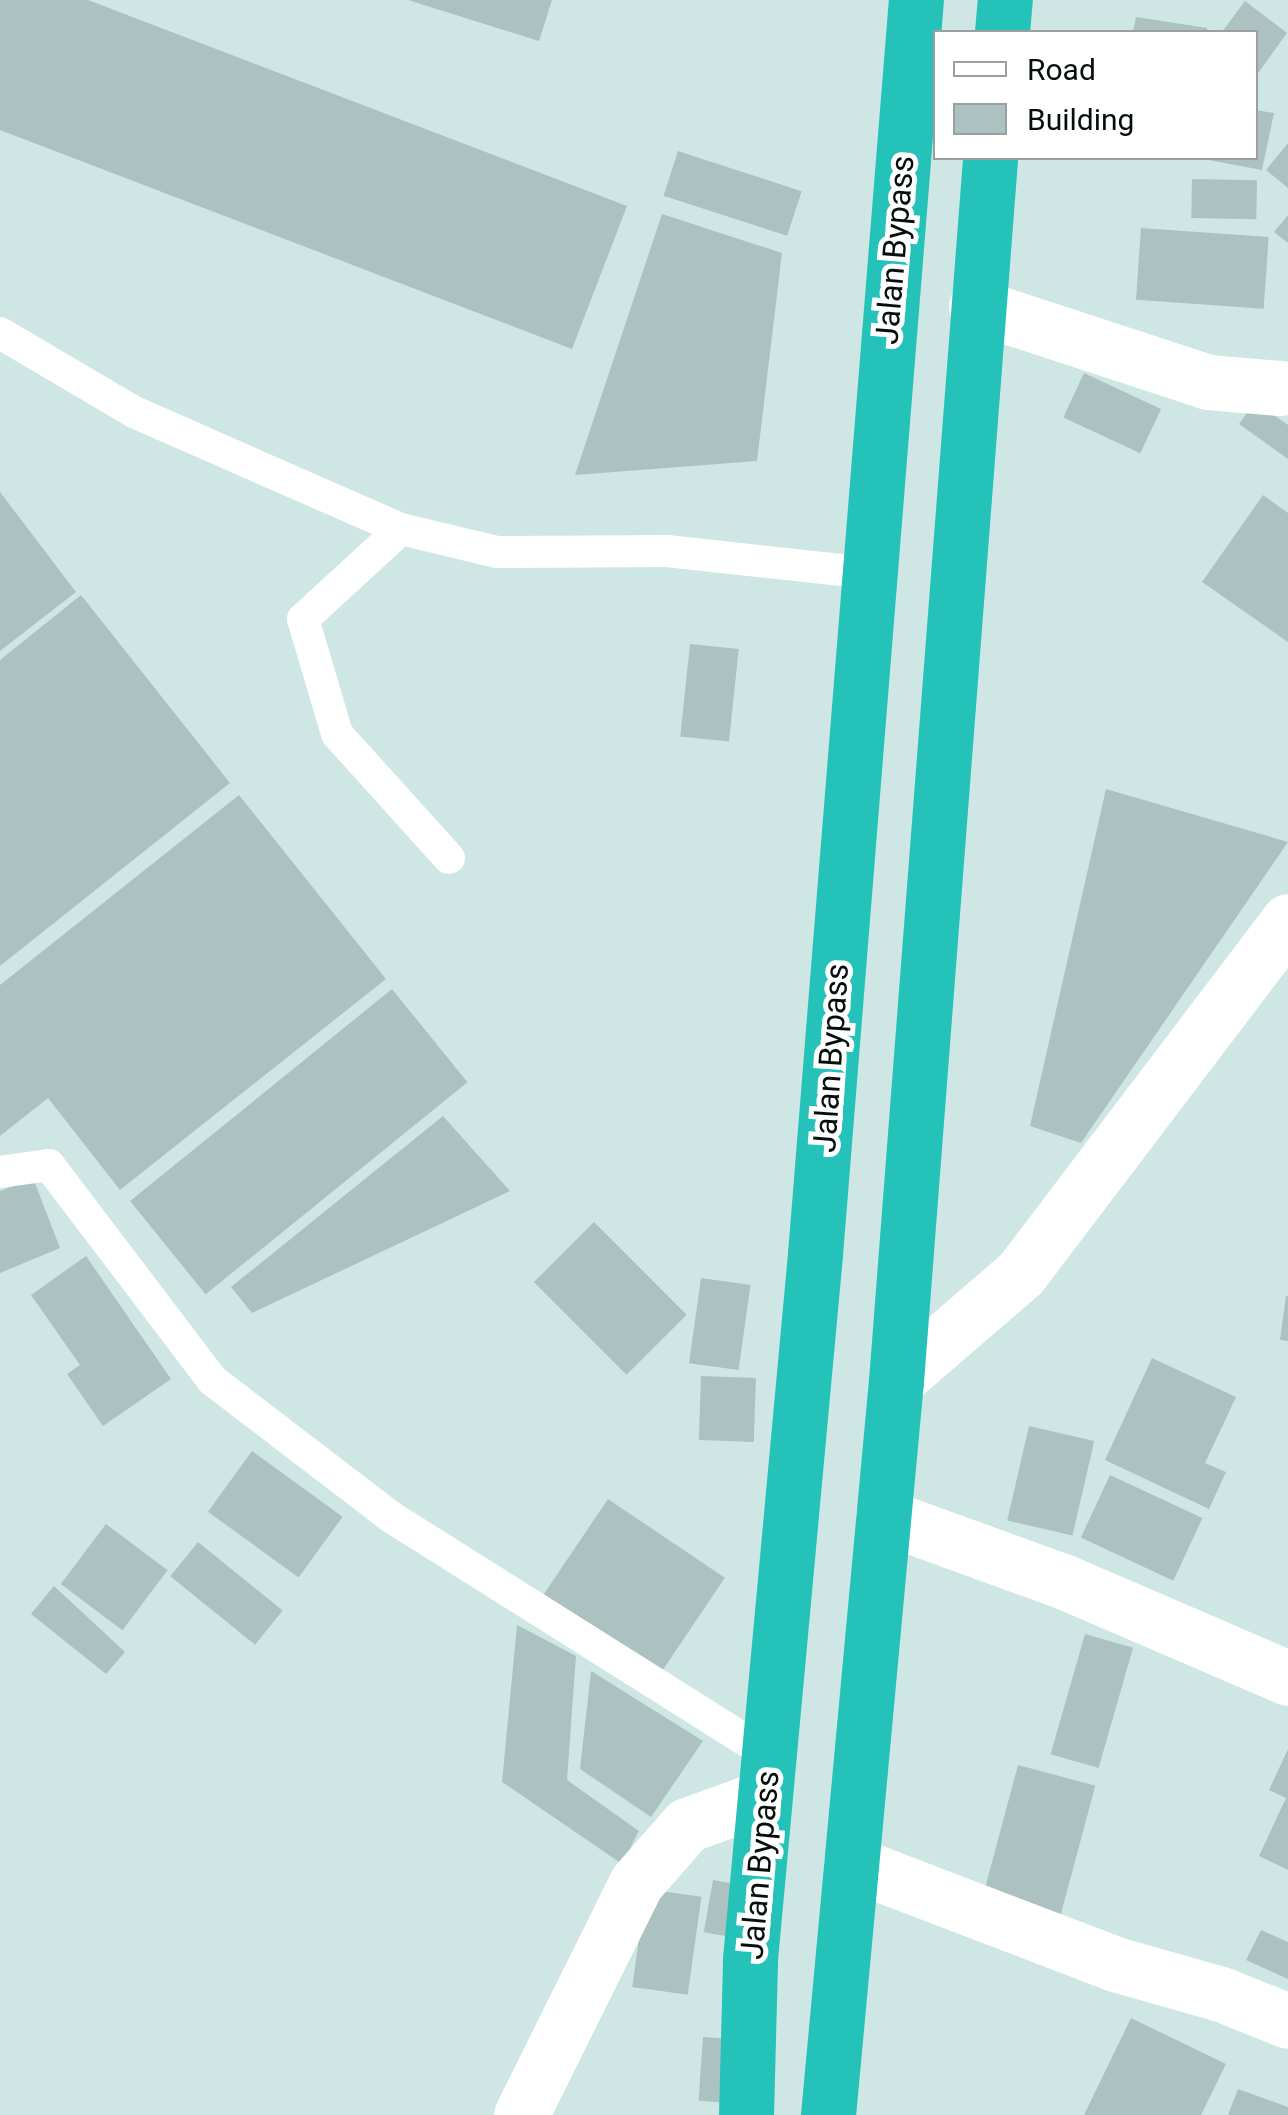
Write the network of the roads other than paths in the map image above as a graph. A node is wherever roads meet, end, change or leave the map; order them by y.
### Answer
1 (916, 0) edge
2 (1005, 0) edge
3 (1002, 30) edge
4 (990, 160) edge
5 (976, 306) junction
6 (0, 333) edge
7 (1280, 388) dead end
8 (401, 529) junction
9 (868, 573) junction
10 (450, 858) dead end
11 (1288, 922) edge
12 (0, 1172) edge
13 (896, 1381) junction
14 (883, 1516) junction
15 (1288, 1678) edge
16 (767, 1777) junction
17 (851, 1864) junction
18 (1288, 2021) edge
19 (522, 2115) edge
20 (746, 2115) edge
21 (828, 2115) edge

1 - 9 highway, Jalan Bypass
2 - 3 highway
4 - 5 highway
5 - 7 street
5 - 13 highway
6 - 8 lane
8 - 9 lane
8 - 10 lane
9 - 16 highway, Jalan Bypass
11 - 13 street
12 - 16 lane
13 - 14 highway
14 - 15 street
14 - 17 highway
16 - 19 street
16 - 20 highway, Jalan Bypass
17 - 18 street
17 - 21 highway

